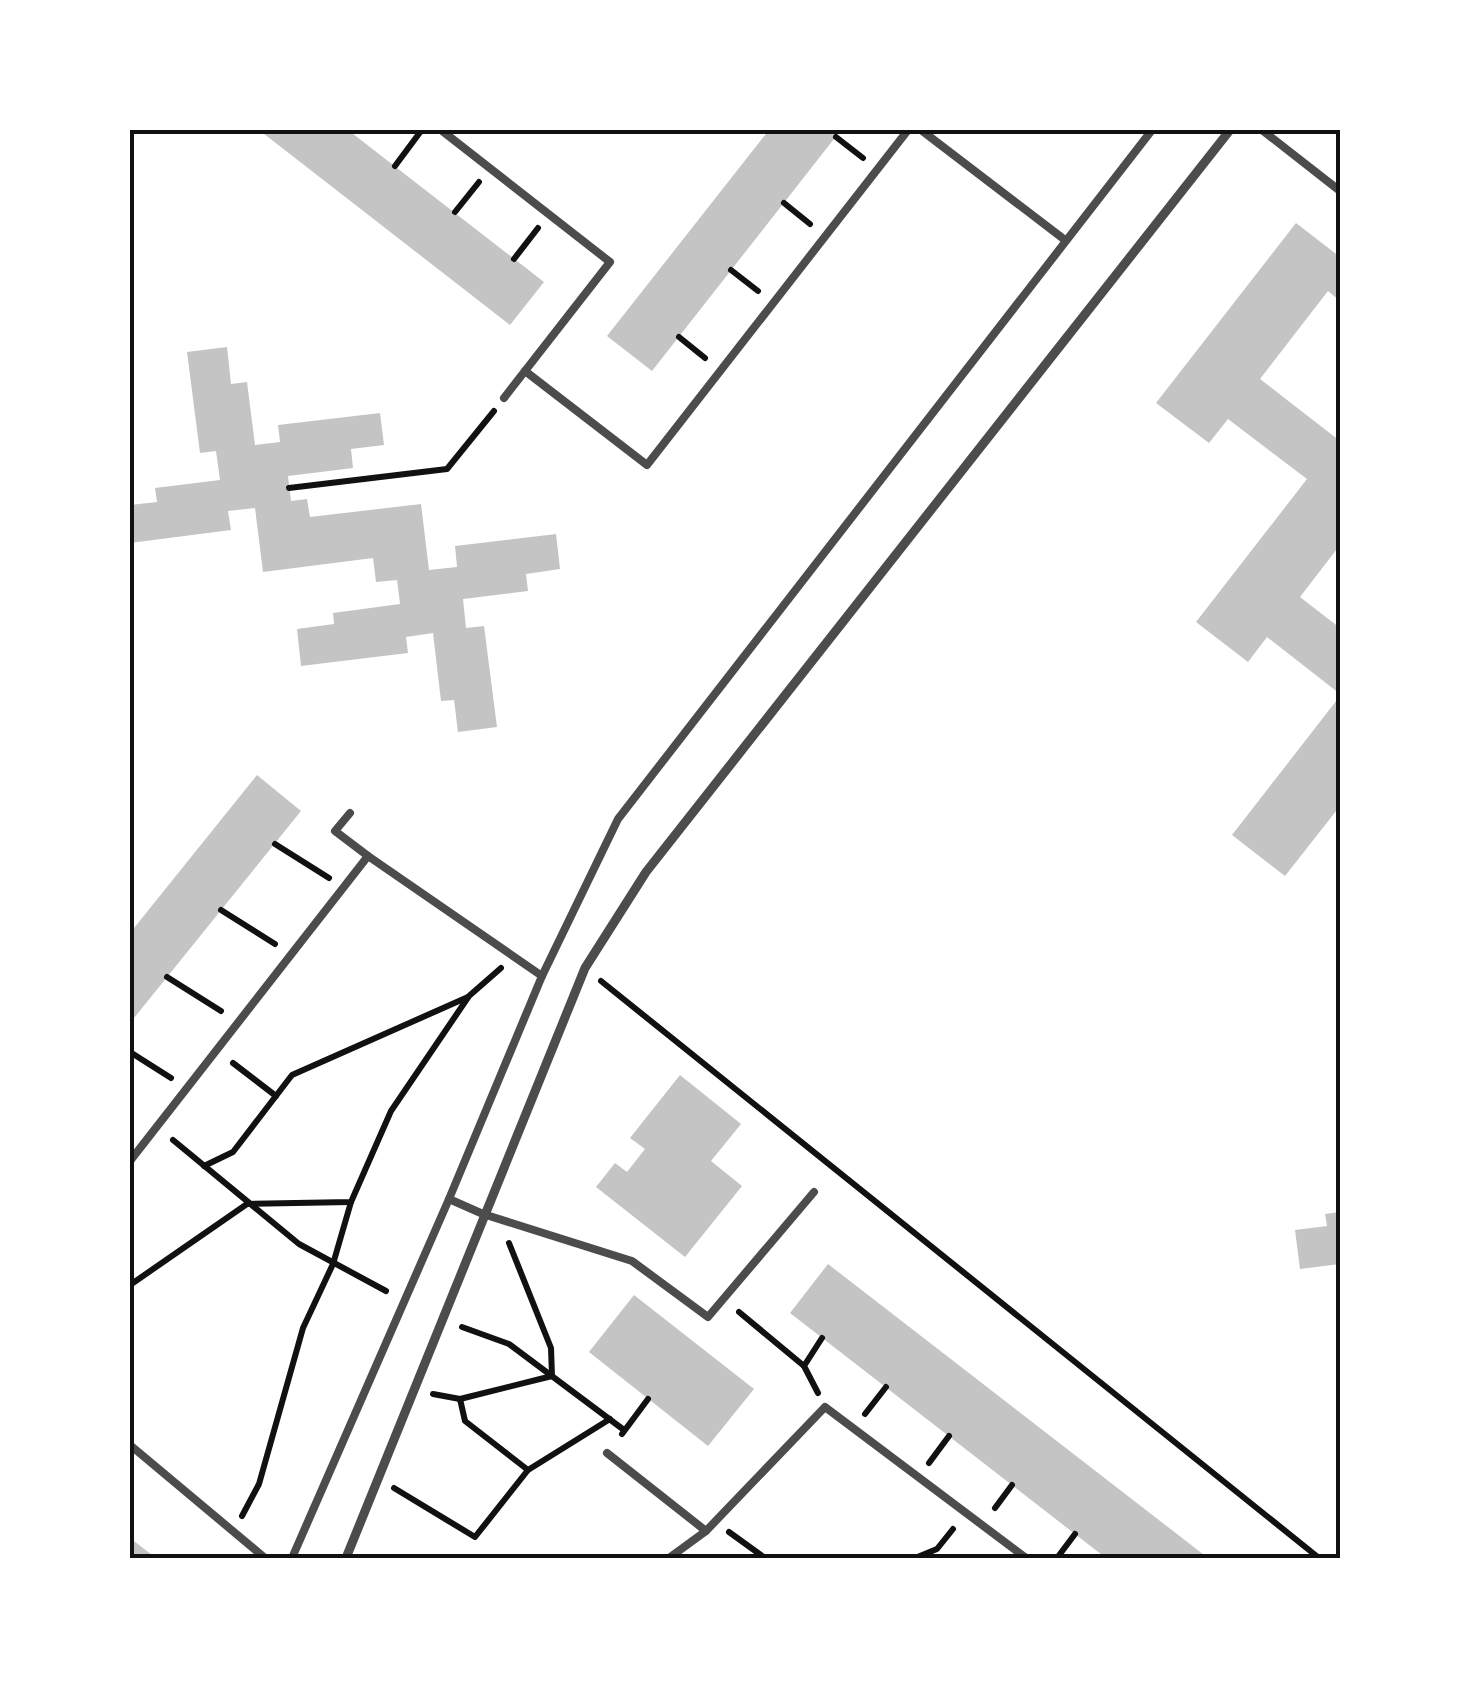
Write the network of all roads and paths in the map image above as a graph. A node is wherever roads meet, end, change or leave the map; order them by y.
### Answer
1 (422, 130) edge
2 (441, 130) edge
3 (908, 130) edge
4 (920, 130) edge
5 (1152, 130) edge
6 (1230, 130) edge
7 (1262, 130) edge
8 (836, 136) dead end
9 (394, 166) dead end
10 (490, 168) junction
11 (878, 170) junction
12 (1340, 191) edge
13 (784, 203) dead end
14 (455, 212) dead end
15 (549, 214) junction
16 (826, 236) junction
17 (1065, 240) junction
18 (514, 259) dead end
19 (731, 270) dead end
20 (774, 303) junction
21 (678, 337) dead end
22 (525, 371) junction
23 (721, 371) junction
24 (504, 398) joint
25 (289, 488) dead end
26 (350, 813) dead end
27 (275, 844) dead end
28 (368, 856) junction
29 (344, 887) junction
30 (221, 910) dead end
31 (291, 955) junction
32 (512, 957) junction
33 (584, 968) junction
34 (542, 976) junction
35 (167, 977) dead end
36 (469, 996) junction
37 (238, 1022) junction
38 (217, 1050) junction
39 (130, 1052) edge
40 (187, 1088) junction
41 (276, 1096) junction
42 (157, 1126) junction
43 (130, 1161) edge
44 (204, 1166) junction
45 (814, 1192) dead end
46 (449, 1198) junction
47 (352, 1202) junction
48 (248, 1204) junction
49 (482, 1214) junction
50 (499, 1218) junction
51 (333, 1264) junction
52 (130, 1284) edge
53 (723, 1299) junction
54 (404, 1301) junction
55 (440, 1319) junction
56 (822, 1338) dead end
57 (804, 1366) junction
58 (552, 1376) junction
59 (886, 1387) dead end
60 (412, 1390) junction
61 (460, 1399) junction
62 (648, 1399) dead end
63 (825, 1407) junction
64 (610, 1419) junction
65 (854, 1428) junction
66 (624, 1430) junction
67 (949, 1436) dead end
68 (130, 1445) edge
69 (607, 1452) joint
70 (528, 1470) junction
71 (918, 1476) junction
72 (378, 1478) junction
73 (1012, 1485) dead end
74 (967, 1513) junction
75 (715, 1522) junction
76 (982, 1524) junction
77 (706, 1531) junction
78 (234, 1532) junction
79 (1076, 1534) dead end
80 (265, 1558) edge
81 (292, 1558) edge
82 (346, 1558) edge
83 (669, 1558) edge
84 (765, 1558) edge
85 (915, 1558) edge
86 (1026, 1558) edge
87 (1057, 1558) edge
88 (1319, 1558) edge

1 - 9 path
2 - 10 lane
3 - 11 lane
4 - 17 lane
5 - 17 lane
6 - 33 street
7 - 12 lane
8 - 11 path
10 - 14 path
10 - 15 lane
11 - 16 lane
13 - 16 path
15 - 18 path
15 - 22 lane
16 - 20 lane
17 - 34 lane
19 - 20 path
20 - 23 lane
21 - 23 path
22 - 23 lane
22 - 24 lane
24 - 25 path
26 - 28 lane
27 - 29 path
28 - 29 lane
28 - 32 lane
29 - 31 lane
30 - 31 path
31 - 37 lane
32 - 34 lane
32 - 36 path
33 - 49 street
33 - 88 path
34 - 46 lane
35 - 37 path
36 - 41 path
36 - 47 path
37 - 38 lane
38 - 40 lane
38 - 41 path
39 - 40 path
40 - 42 lane
41 - 44 path
42 - 43 lane
42 - 44 path
44 - 48 path
45 - 53 lane
46 - 49 lane
46 - 54 lane
47 - 48 path
47 - 51 path
48 - 51 path
48 - 52 path
49 - 50 lane
49 - 55 street
50 - 53 lane
50 - 58 path
51 - 54 path
51 - 78 path
53 - 57 path
54 - 81 lane
55 - 58 path
55 - 60 street
56 - 57 path
57 - 63 path
58 - 61 path
58 - 64 path
59 - 65 path
60 - 61 path
60 - 72 street
61 - 70 path
62 - 66 path
63 - 65 lane
63 - 75 lane
64 - 66 path
64 - 70 path
65 - 71 lane
66 - 69 path
67 - 71 path
68 - 78 lane
69 - 77 lane
70 - 72 path
71 - 74 lane
72 - 82 street
73 - 76 path
74 - 76 lane
74 - 85 path
75 - 77 lane
75 - 84 path
76 - 86 lane
77 - 83 lane
78 - 80 lane
79 - 87 path

